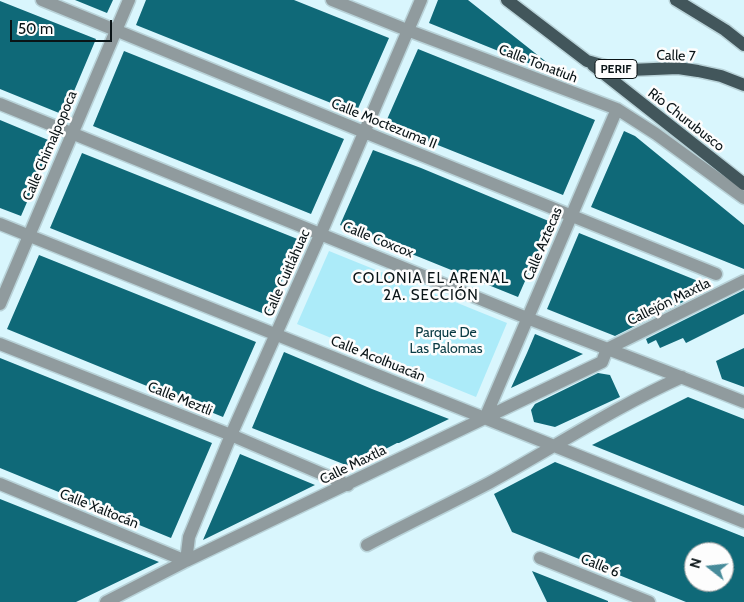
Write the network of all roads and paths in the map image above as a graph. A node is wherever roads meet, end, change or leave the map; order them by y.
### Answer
1 (42, 0) edge
2 (129, 0) edge
3 (332, 0) edge
4 (421, 0) edge
5 (506, 0) edge
6 (676, 0) edge
7 (116, 30) junction
8 (407, 30) junction
9 (744, 45) edge
10 (587, 61) junction
11 (744, 85) edge
12 (0, 104) edge
13 (617, 109) junction
14 (364, 132) junction
15 (71, 134) junction
16 (744, 184) edge
17 (744, 198) edge
18 (571, 216) junction
19 (0, 224) edge
20 (322, 233) junction
21 (29, 236) junction
22 (716, 274) dead end
23 (744, 282) edge
24 (0, 304) edge
25 (527, 318) junction
26 (276, 334) junction
27 (0, 344) edge
28 (607, 349) junction
29 (682, 377) junction
30 (744, 402) edge
31 (485, 418) junction
32 (231, 435) junction
33 (554, 445) junction
34 (0, 484) edge
35 (348, 485) junction
36 (744, 522) edge
37 (367, 544) dead end
38 (540, 558) dead end
39 (186, 561) junction
40 (106, 602) edge
41 (649, 602) edge

1 - 7 street, Calle Moctezuma II
2 - 7 street, Calle Chimalpopoca
3 - 8 street, Calle Tonatiuh
4 - 8 street, Calle Cuitláhuac
5 - 10 main road, Calle 7 / PERIF
6 - 9 main road
7 - 14 street, Calle Moctezuma II
7 - 15 street, Calle Chimalpopoca
8 - 13 street, Calle Tonatiuh
8 - 14 street, Calle Cuitláhuac
10 - 11 main road, Calle 7 / PERIF
10 - 16 main road, Río Churubusco
12 - 15 street, Calle Coxcox
13 - 17 street, Calle Tonatiuh
13 - 18 street, Calle Aztecas
14 - 18 street, Calle Moctezuma II
14 - 20 street, Calle Cuitláhuac
15 - 20 street, Calle Coxcox
15 - 21 street, Calle Chimalpopoca
18 - 22 street, Calle Moctezuma II
18 - 25 street, Calle Aztecas
19 - 21 street, Calle Acolhuacán
20 - 25 street, Calle Coxcox
20 - 26 street, Calle Cuitláhuac
21 - 24 street, Calle Chimalpopoca
21 - 26 street, Calle Acolhuacán
23 - 28 street, Callejón Maxtla
25 - 28 street, Calle Coxcox
25 - 31 street, Calle Aztecas
26 - 31 street, Calle Acolhuacán
26 - 32 street, Calle Cuitláhuac
27 - 32 street, Calle Meztli
28 - 29 street, Calle Coxcox
28 - 31 street, Calle Maxtla
29 - 30 street, Calle Coxcox
29 - 33 street
31 - 33 street, Calle Acolhuacán
31 - 35 street, Calle Maxtla
32 - 35 street, Calle Meztli
32 - 39 street, Calle Cuitláhuac
33 - 36 street, Calle Acolhuacán
33 - 37 street
34 - 39 street, Calle Xaltocán
35 - 39 street, Calle Maxtla
38 - 41 street, Calle 6
39 - 40 street, Calle Maxtla

